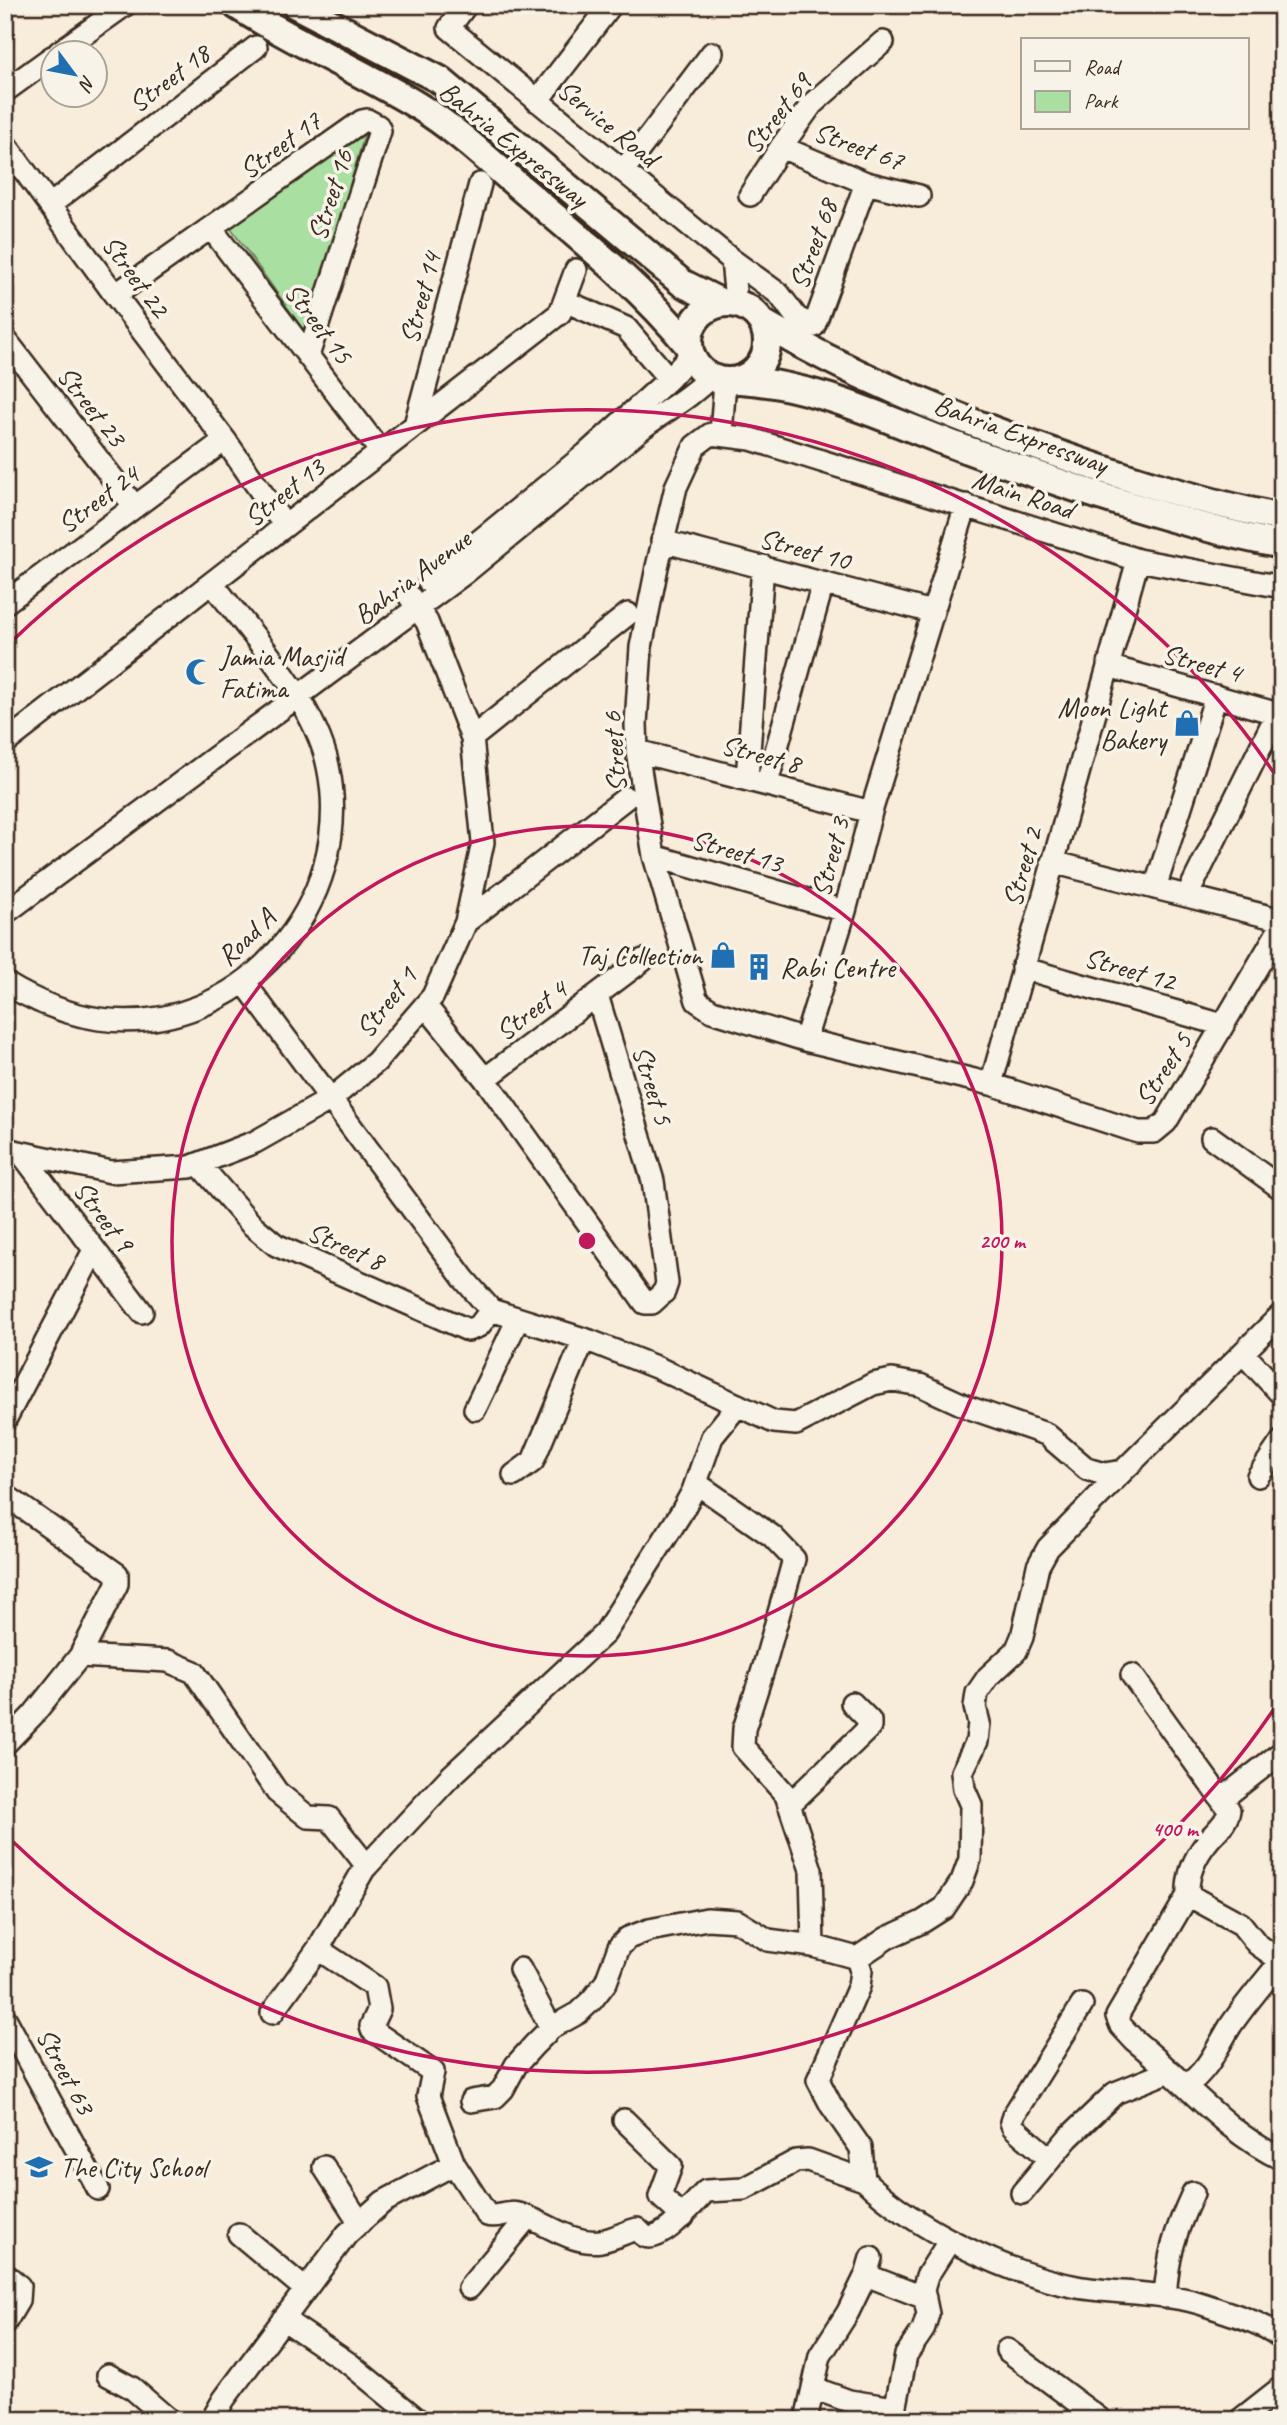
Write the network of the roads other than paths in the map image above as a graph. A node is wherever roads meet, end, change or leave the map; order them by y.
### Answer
1 (125, 5) edge
2 (236, 5) edge
3 (296, 5) edge
4 (466, 5) edge
5 (611, 5) edge
6 (79, 38) edge
7 (883, 42) dead end
8 (256, 47) dead end
9 (712, 53) dead end
10 (38, 67) edge
11 (5, 91) edge
12 (537, 101) junction
13 (380, 131) joint
14 (5, 144) edge
15 (780, 147) junction
16 (623, 171) junction
17 (866, 183) junction
18 (480, 184) dead end
19 (750, 195) dead end
20 (919, 196) dead end
21 (50, 205) junction
22 (211, 228) junction
23 (732, 260) junction
24 (576, 270) dead end
25 (115, 295) junction
26 (565, 301) junction
27 (727, 303) junction
28 (763, 323) junction
29 (814, 326) joint
30 (5, 339) edge
31 (690, 351) junction
32 (309, 356) junction
33 (669, 379) junction
34 (725, 379) junction
35 (415, 425) junction
36 (721, 435) junction
37 (225, 440) junction
38 (382, 452) junction
39 (966, 505) junction
40 (135, 507) junction
41 (1282, 518) edge
42 (285, 526) junction
43 (662, 541) junction
44 (1282, 545) edge
45 (1138, 560) junction
46 (763, 566) junction
47 (212, 583) junction
48 (823, 583) junction
49 (1282, 587) edge
50 (414, 602) junction
51 (5, 603) edge
52 (932, 612) junction
53 (628, 614) dead end
54 (1108, 666) junction
55 (295, 692) junction
56 (1216, 696) junction
57 (1279, 714) edge
58 (472, 738) junction
59 (5, 743) edge
60 (637, 751) junction
61 (757, 781) junction
62 (626, 798) dead end
63 (871, 812) junction
64 (653, 856) junction
65 (1052, 862) junction
66 (1155, 888) junction
67 (5, 896) edge
68 (1187, 896) junction
69 (845, 911) junction
70 (5, 913) edge
71 (466, 922) junction
72 (1282, 922) edge
73 (643, 960) dead end
74 (1022, 968) junction
75 (244, 982) junction
76 (5, 983) edge
77 (597, 995) junction
78 (425, 1005) junction
79 (1223, 1025) junction
80 (805, 1040) junction
81 (485, 1079) junction
82 (991, 1084) junction
83 (331, 1099) junction
84 (1212, 1138) dead end
85 (13, 1151) edge
86 (199, 1164) junction
87 (1282, 1189) edge
88 (94, 1250) junction
89 (491, 1311) junction
90 (142, 1312) dead end
91 (1282, 1314) edge
92 (518, 1319) junction
93 (584, 1339) junction
94 (1243, 1353) junction
95 (1282, 1395) edge
96 (738, 1405) junction
97 (475, 1409) dead end
98 (5, 1420) edge
99 (1280, 1448) edge
100 (1123, 1471) junction
101 (514, 1475) dead end
102 (1258, 1476) dead end
103 (696, 1483) junction
104 (5, 1495) edge
105 (80, 1656) junction
106 (1132, 1675) dead end
107 (852, 1703) dead end
108 (5, 1744) edge
109 (1282, 1752) edge
110 (1222, 1799) junction
111 (789, 1805) junction
112 (367, 1866) junction
113 (1188, 1895) junction
114 (813, 1946) junction
115 (318, 1949) junction
116 (857, 1958) junction
117 (1281, 1960) edge
118 (520, 1969) dead end
119 (1082, 2005) dead end
120 (272, 2013) dead end
121 (5, 2018) edge
122 (551, 2028) junction
123 (1170, 2071) junction
124 (1186, 2086) junction
125 (471, 2101) dead end
126 (624, 2120) dead end
127 (1050, 2159) junction
128 (1282, 2159) edge
129 (453, 2164) junction
130 (324, 2167) dead end
131 (864, 2180) junction
132 (97, 2189) dead end
133 (1022, 2193) dead end
134 (1193, 2193) dead end
135 (683, 2217) junction
136 (527, 2218) junction
137 (360, 2223) junction
138 (239, 2234) dead end
139 (950, 2240) junction
140 (5, 2274) edge
141 (469, 2288) dead end
142 (305, 2289) junction
143 (1165, 2297) junction
144 (925, 2298) junction
145 (283, 2319) junction
146 (5, 2323) edge
147 (1282, 2339) edge
148 (1007, 2350) dead end
149 (108, 2375) dead end
150 (1282, 2387) edge
151 (813, 2389) junction
152 (893, 2414) edge
153 (169, 2420) edge
154 (212, 2420) edge
155 (418, 2420) edge
156 (806, 2420) edge
157 (1101, 2420) edge
158 (1240, 2420) edge

1 - 6 street
2 - 31 main road, Bahria Expressway
3 - 27 main road, Bahria Expressway
4 - 12 street, Service Road
5 - 12 street
7 - 15 street, Street 69
8 - 21 street, Street 18
9 - 16 street
10 - 11 street
12 - 16 street, Service Road
13 - 22 street, Street 17
13 - 32 street, Street 16
14 - 21 street, Street 22
15 - 17 street, Street 67
15 - 19 street, Street 69
16 - 23 street, Service Road
17 - 20 street, Street 67
17 - 29 street, Street 68
18 - 35 street, Street 14
21 - 25 street, Street 22
22 - 25 street
22 - 32 street, Street 15
23 - 27 street
23 - 29 street, Service Road
24 - 26 street, Street 13
25 - 37 street, Street 22
26 - 33 street
26 - 35 street, Street 13
27 - 28 main road
27 - 31 main road
28 - 34 main road
28 - 41 main road, Bahria Expressway
30 - 40 street, Street 23
31 - 33 street, Bahria Avenue
31 - 34 main road
32 - 38 street, Street 15
33 - 50 street, Bahria Avenue
34 - 36 street
34 - 44 main road, Bahria Expressway
34 - 50 street, Bahria Avenue
35 - 38 street, Street 13
36 - 39 street, Main Road
36 - 43 street, Street 6
37 - 40 street, Street 24
37 - 42 street, Street 22
38 - 42 street, Street 13
39 - 45 street, Main Road
39 - 52 street, Street 3
40 - 51 street, Street 24
42 - 47 street, Street 13
43 - 46 street, Street 10
43 - 60 street, Street 6
45 - 49 street, Main Road
45 - 54 street, Street 2
46 - 48 street, Street 10
46 - 61 street
47 - 55 street, Road A
47 - 59 street, Street 13
48 - 52 street, Street 10
48 - 61 street
50 - 55 street, Bahria Avenue
50 - 58 street, Street 1
52 - 63 street, Street 3
53 - 58 street
54 - 56 street, Street 4
54 - 65 street, Street 2
55 - 67 street, Bahria Avenue
55 - 70 street, Bahria Avenue
55 - 75 street, Road A
56 - 57 street, Street 4
56 - 66 street
57 - 68 street
58 - 71 street, Street 1
60 - 61 street, Street 8
60 - 64 street, Street 6
61 - 63 street, Street 8
62 - 71 street
63 - 69 street, Street 3
64 - 69 street, Street 13
64 - 80 street, Street 6
65 - 66 street
65 - 74 street, Street 2
66 - 68 street
68 - 72 street
69 - 80 street, Street 3
71 - 78 street, Street 1
72 - 79 street, Street 5
73 - 77 street, Street 4
74 - 79 street, Street 12
74 - 82 street, Street 2
75 - 76 street, Road A
75 - 83 street
77 - 81 street, Street 4
77 - 81 street, Street 5
78 - 81 street
78 - 83 street, Street 1
79 - 82 street, Street 5
80 - 82 street
83 - 86 street, Street 1
83 - 89 street
84 - 87 street
85 - 86 street, Street 1
85 - 88 street, Street 9
86 - 89 street, Street 8
88 - 90 street, Street 9
88 - 98 street
89 - 92 street
91 - 94 street
92 - 93 street
92 - 97 street
93 - 96 street
93 - 101 street
94 - 95 street
94 - 100 street
96 - 100 street
96 - 103 street
99 - 102 street
100 - 116 street
103 - 111 street
103 - 112 street
104 - 105 street
105 - 108 street
105 - 112 street
106 - 110 street
107 - 111 street
109 - 110 street
110 - 113 street
111 - 114 street
112 - 115 street
113 - 117 street
113 - 123 street
114 - 116 street
114 - 122 street
115 - 120 street
115 - 129 street
116 - 131 street
117 - 124 street
118 - 122 street
119 - 127 street
121 - 132 street, Street 63
122 - 125 street
123 - 124 street
123 - 127 street
124 - 128 street
126 - 135 street
127 - 133 street
129 - 136 street
129 - 137 street
130 - 137 street
131 - 135 street
131 - 139 street
134 - 143 street
135 - 136 street
136 - 141 street
137 - 142 street
138 - 142 street
139 - 143 street
139 - 144 street
140 - 146 street
142 - 145 street
143 - 147 street
144 - 151 street
144 - 152 street
145 - 154 street
145 - 155 street
148 - 157 street
149 - 153 street
150 - 158 street
151 - 152 street
151 - 156 street

